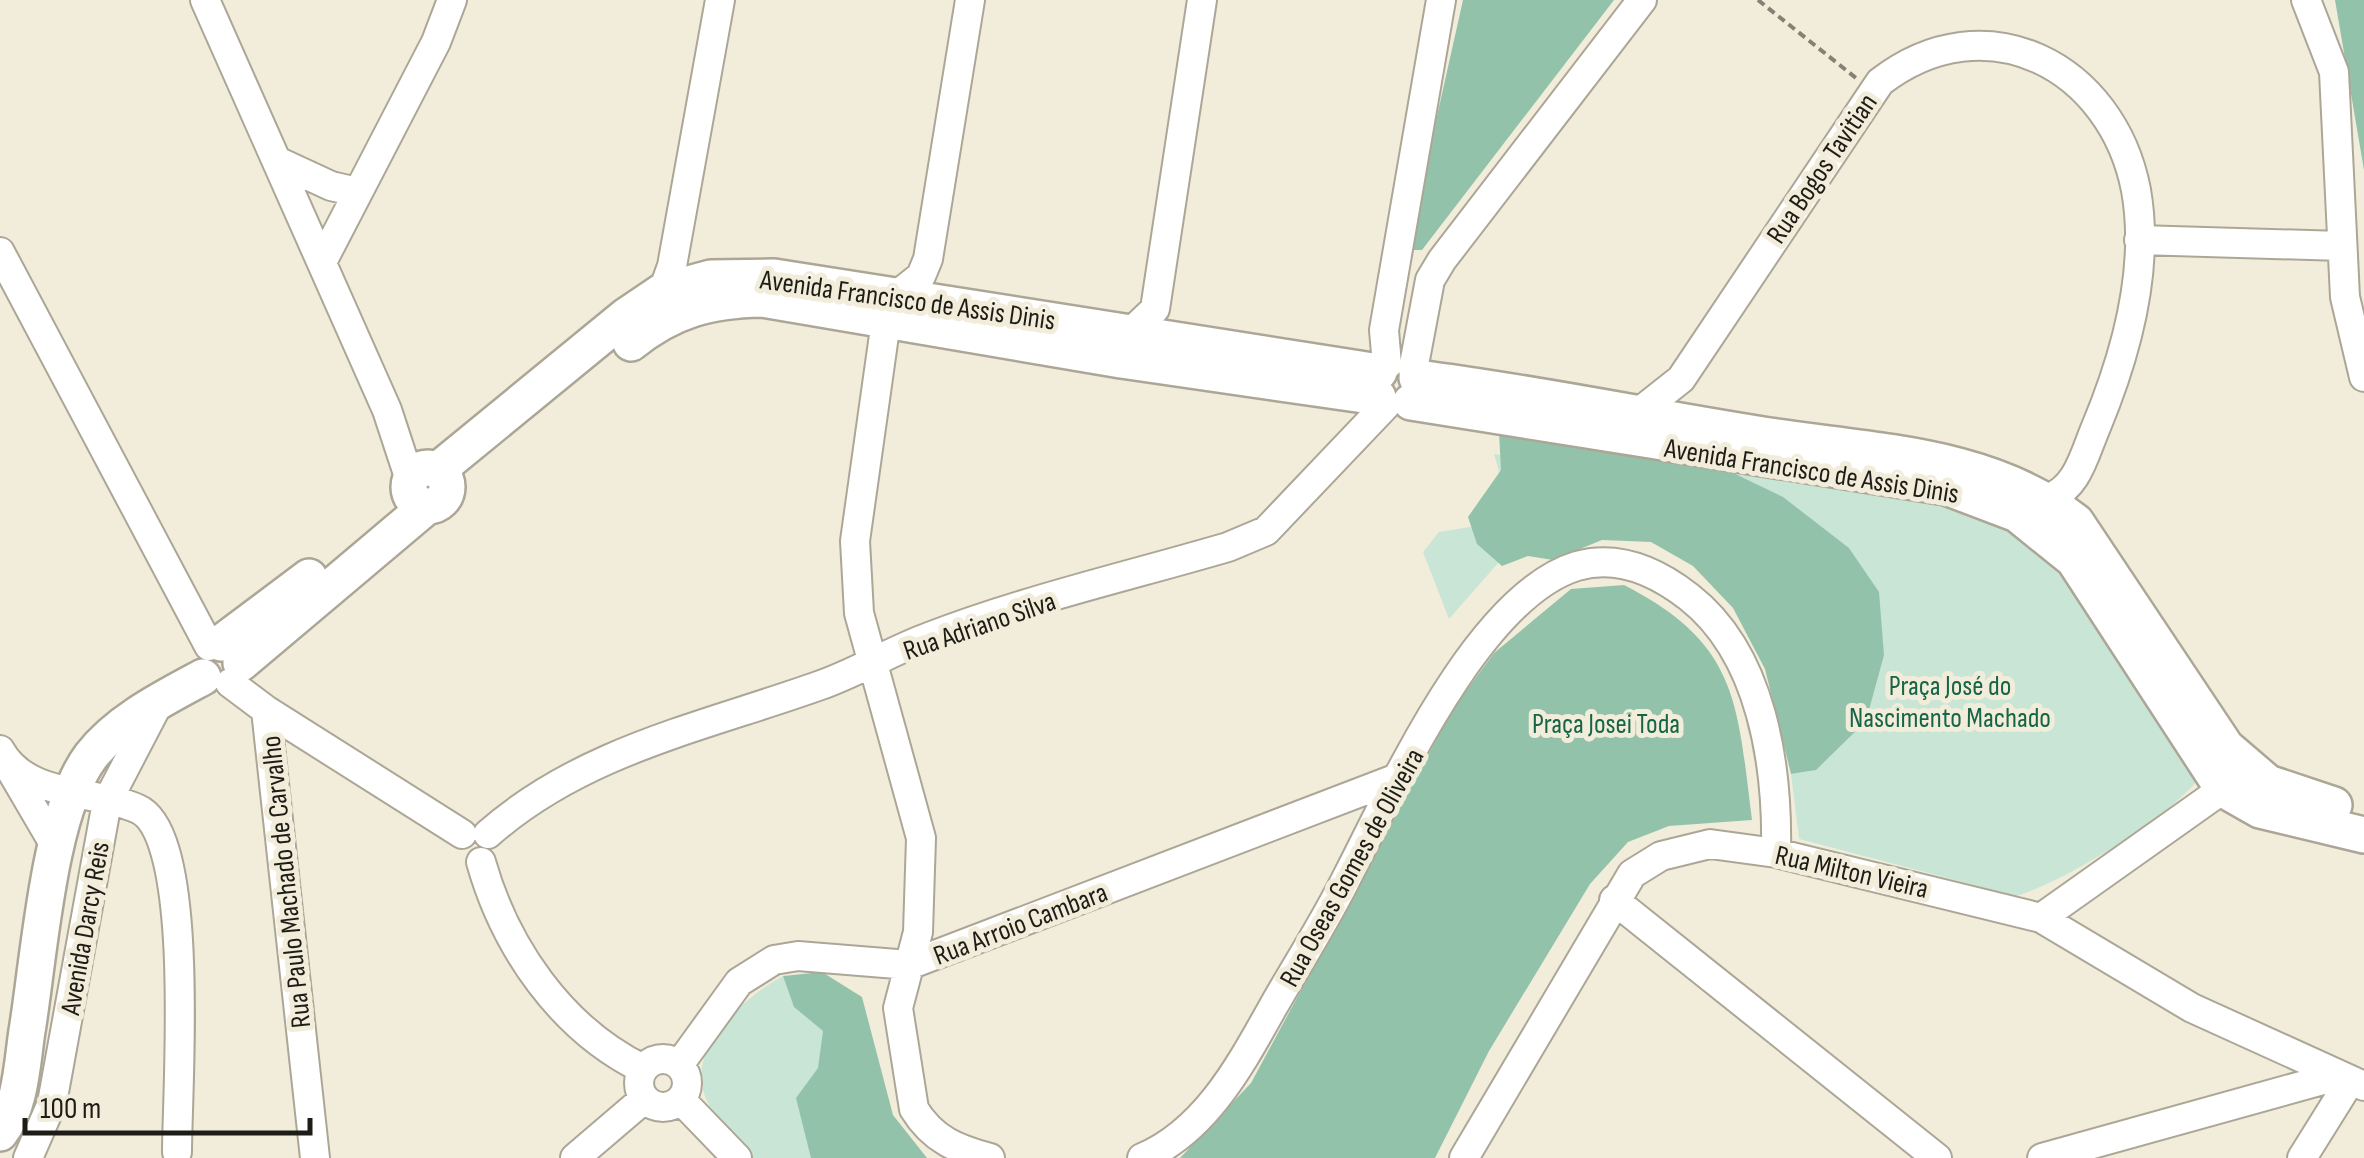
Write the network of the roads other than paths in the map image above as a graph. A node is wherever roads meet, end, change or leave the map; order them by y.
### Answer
1 (205, 0) edge
2 (452, 0) edge
3 (720, 0) edge
4 (970, 0) edge
5 (1202, 0) edge
6 (1441, 0) edge
7 (1642, 0) edge
8 (2306, 0) edge
9 (277, 161) junction
10 (357, 192) junction
11 (2139, 240) junction
12 (2341, 246) junction
13 (0, 252) edge
14 (322, 262) junction
15 (1394, 266) junction
16 (1430, 280) junction
17 (663, 291) junction
18 (892, 309) junction
19 (1388, 309) junction
20 (1424, 318) junction
21 (1132, 331) junction
22 (2364, 377) edge
23 (1396, 384) junction
24 (1638, 413) junction
25 (427, 485) junction
26 (2047, 499) junction
27 (221, 662) junction
28 (874, 663) junction
29 (158, 704) junction
30 (266, 710) junction
31 (3, 756) edge
32 (1392, 780) junction
33 (2223, 789) junction
34 (72, 795) junction
35 (107, 802) junction
36 (2364, 812) edge
37 (475, 834) junction
38 (2364, 835) edge
39 (57, 850) junction
40 (1776, 853) junction
41 (1614, 900) junction
42 (2041, 918) junction
43 (909, 965) junction
44 (678, 1065) junction
45 (643, 1069) junction
46 (2350, 1081) edge
47 (644, 1099) junction
48 (681, 1100) junction
49 (0, 1134) edge
50 (177, 1152) dead end
51 (28, 1158) edge
52 (316, 1158) edge
53 (575, 1158) edge
54 (737, 1158) edge
55 (990, 1158) edge
56 (1142, 1158) edge
57 (1464, 1158) edge
58 (1937, 1158) edge
59 (2042, 1158) edge
60 (2302, 1158) edge

1 - 9 street
2 - 10 street
3 - 17 street
4 - 18 street
5 - 21 street
6 - 15 street
7 - 16 street
8 - 12 street
9 - 10 street
9 - 14 street
10 - 14 street
11 - 12 street
11 - 24 street, Rua Bogos Tavitian
11 - 26 street, Rua Bogos Tavitian
12 - 22 street
13 - 27 street
14 - 25 street
15 - 16 street
15 - 19 street
16 - 20 street
17 - 18 main road, Avenida Francisco de Assis Dinis
17 - 25 main road, Avenida Francisco de Assis Dinis
18 - 21 main road, Avenida Francisco de Assis Dinis
18 - 23 main road, Avenida Francisco de Assis Dinis
18 - 25 main road, Avenida Francisco de Assis Dinis
18 - 28 street
19 - 20 street
19 - 23 street
20 - 23 street
21 - 23 main road, Avenida Francisco de Assis Dinis
23 - 24 main road, Avenida Francisco de Assis Dinis
23 - 28 street, Rua Adriano Silva
23 - 33 main road, Avenida Francisco de Assis Dinis
24 - 26 main road, Avenida Francisco de Assis Dinis
25 - 27 main road, Avenida Francisco de Assis Dinis
26 - 36 main road, Avenida Francisco de Assis Dinis
27 - 29 main road, Avenida Darcy Reis
27 - 30 street, Rua Paulo Machado de Carvalho
28 - 37 street, Rua Adriano Silva
28 - 43 street
29 - 34 main road, Avenida Darcy Reis
29 - 35 street, Avenida Darcy Reis
30 - 37 street
30 - 52 street, Rua Paulo Machado de Carvalho
31 - 34 street
31 - 39 street
32 - 40 street, Rua Oseas Gomes de Oliveira
32 - 43 street, Rua Arroio Cambara
32 - 56 street, Rua Oseas Gomes de Oliveira
33 - 38 main road, Avenida Francisco de Assis Dinis
33 - 42 street
34 - 35 street
34 - 39 main road, Avenida Darcy Reis
35 - 50 street
35 - 51 street, Avenida Darcy Reis
37 - 45 street
39 - 49 main road, Avenida Darcy Reis
40 - 41 street, Rua Milton Vieira
40 - 42 street, Rua Milton Vieira
41 - 57 street, Rua Milton Vieira
41 - 58 street
42 - 46 street, Rua Milton Vieira
43 - 44 street, Rua Arroio Cambara
43 - 55 street
44 - 45 street
44 - 48 street
45 - 47 street
46 - 59 street
46 - 60 street
47 - 48 street
47 - 53 street
48 - 54 street

